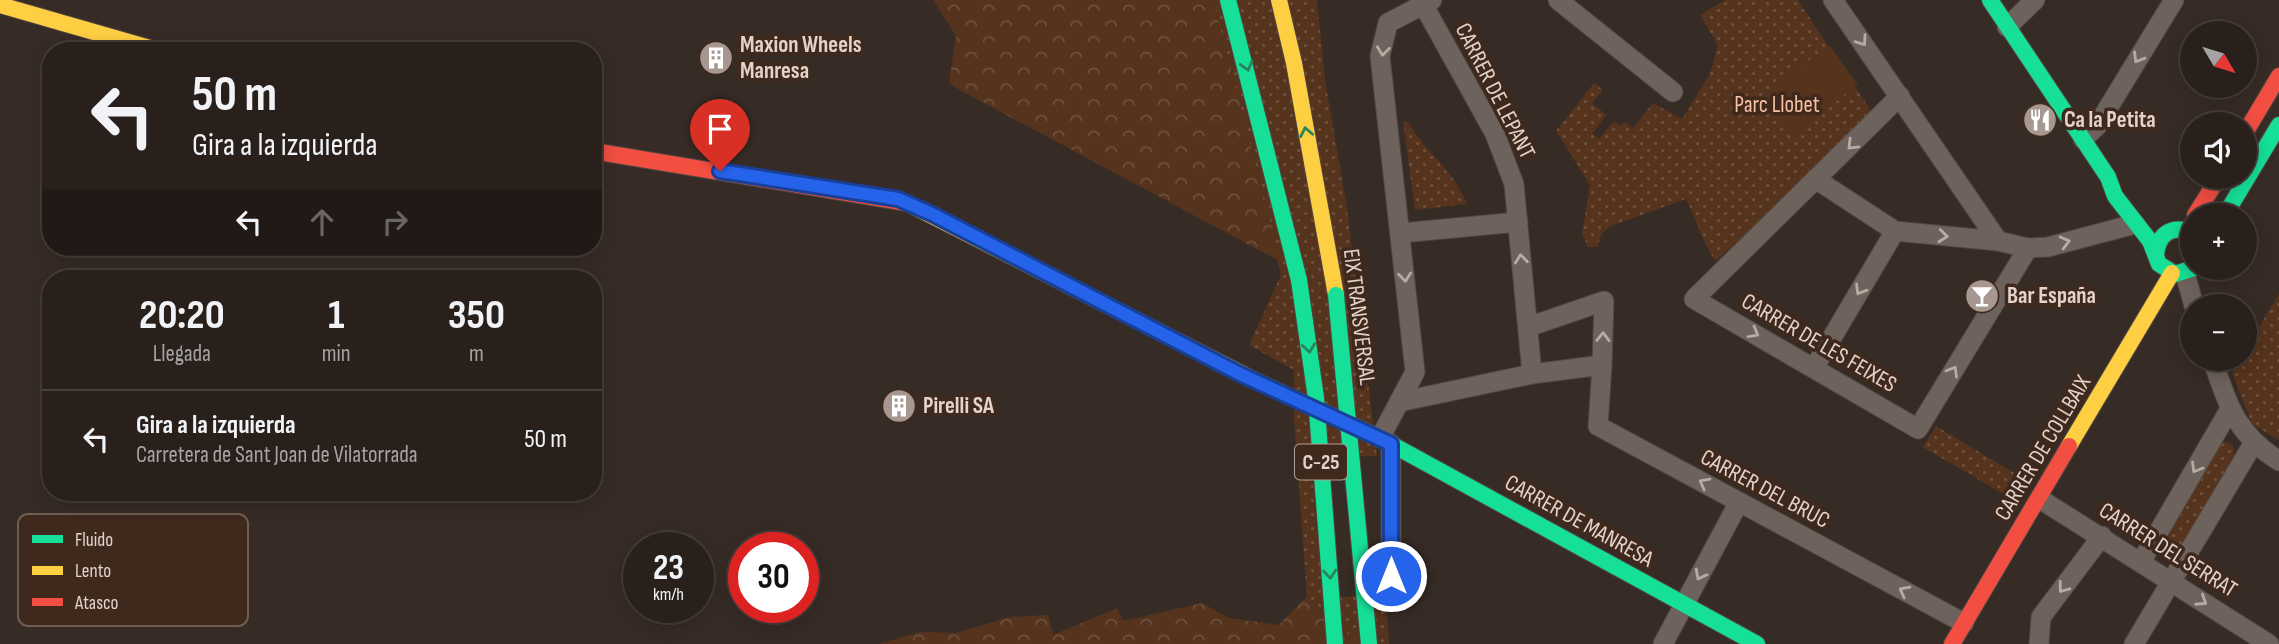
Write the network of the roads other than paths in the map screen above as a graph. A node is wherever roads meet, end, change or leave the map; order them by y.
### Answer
1 (1228, 0) edge
2 (1279, 0) edge
3 (1558, 0) edge
4 (1833, 0) edge
5 (1990, 0) edge
6 (2035, 0) edge
7 (2174, 0) edge
8 (1428, 3) edge
9 (0, 5) edge
10 (1299, 13) dead end
11 (2007, 27) junction
12 (129, 42) edge
13 (2279, 76) edge
14 (1673, 92) dead end
15 (1900, 96) junction
16 (2257, 113) edge
17 (2279, 125) edge
18 (1279, 132) dead end
19 (2083, 139) junction
20 (602, 152) edge
21 (2108, 177) junction
22 (1817, 180) junction
23 (2232, 203) edge
24 (1518, 222) junction
25 (2135, 224) junction
26 (2180, 224) edge
27 (2180, 229) edge
28 (1895, 231) junction
29 (1401, 233) junction
30 (1998, 241) junction
31 (2028, 248) junction
32 (2156, 255) junction
33 (2180, 270) edge
34 (2180, 277) edge
35 (1299, 280) junction
36 (1336, 295) junction
37 (1528, 328) junction
38 (1602, 365) junction
39 (1814, 368) junction
40 (2216, 371) edge
41 (1532, 374) junction
42 (1399, 401) junction
43 (2230, 409) junction
44 (1385, 441) junction
45 (2253, 444) junction
46 (2279, 461) edge
47 (2040, 499) junction
48 (1739, 502) junction
49 (2102, 536) junction
50 (2141, 562) junction
51 (2173, 582) junction
52 (1391, 600) dead end
53 (1684, 604) junction
54 (1964, 623) junction
55 (1335, 644) edge
56 (1369, 644) edge
57 (1663, 644) edge
58 (1757, 644) edge
59 (1952, 644) edge
60 (2039, 644) edge
61 (2134, 644) edge
62 (2269, 644) edge

1 -> 35 main road
36 -> 2 main road, EIX TRANSVERSAL / C-25
3 - 14 street
4 -> 15 street
5 - 11 main road
6 - 11 street
7 -> 19 street
8 - 24 street, CARRER DE LEPANT
8 -> 29 street
9 - 12 main road
10 - 36 main road
11 - 19 main road
13 - 16 main road
15 -> 22 street
15 - 30 street
17 - 23 main road
18 - 35 main road, C-25
19 - 21 main road
20 - 44 main road, CARRER DE MANRESA
21 - 25 main road
21 - 26 main road
22 - 28 street
22 -> 39 street, CARRER DE LES FEIXES
24 - 29 street
37 -> 24 street, CARRER DE LEPANT
31 -> 25 street
25 - 32 main road
27 - 32 main road
28 -> 30 street
28 -> 39 street
29 -> 42 street
30 - 31 street
39 -> 31 street, CARRER DE LES FEIXES
32 - 33 main road
34 - 47 main road, CARRER DE COLLBAIX
35 -> 55 main road, C-25, bridge
36 - 56 main road, EIX TRANSVERSAL / C-25, bridge
38 -> 37 street
37 - 41 street, CARRER DE LEPANT
38 - 41 street
48 -> 38 street, CARRER DEL BRUC
40 - 43 street
41 - 42 street
42 - 44 street
43 - 45 street
43 -> 50 street
44 - 52 street
44 - 53 main road, CARRER DE MANRESA
45 - 46 street
45 - 51 street
47 - 49 street, CARRER DEL SERRAT
47 - 54 main road, CARRER DE COLLBAIX
48 -> 53 street
54 -> 48 street, CARRER DEL BRUC
49 - 50 street, CARRER DEL SERRAT
49 -> 60 street
50 - 51 street, CARRER DEL SERRAT
51 - 61 street
51 -> 62 street, CARRER DEL SERRAT
53 - 57 street
53 - 58 main road, CARRER DE MANRESA
54 - 59 main road, CARRER DE COLLBAIX

